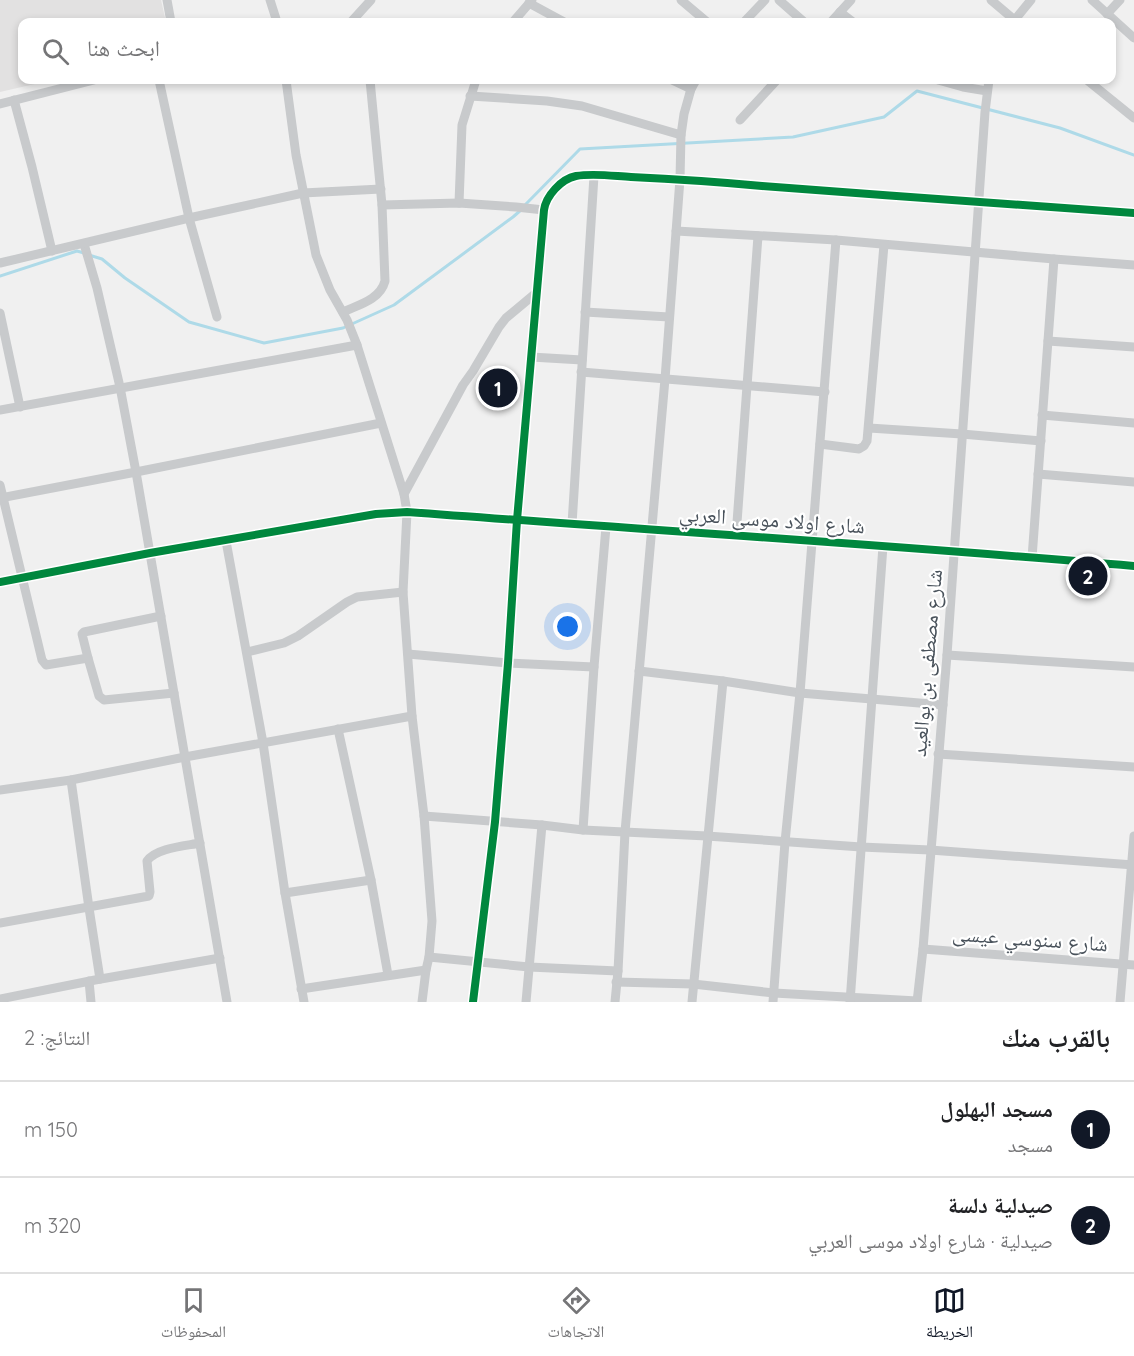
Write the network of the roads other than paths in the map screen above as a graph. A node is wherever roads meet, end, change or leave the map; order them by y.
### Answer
1 (167, 0) edge
2 (270, 0) edge
3 (371, 0) edge
4 (681, 0) edge
5 (765, 0) edge
6 (779, 0) edge
7 (852, 0) edge
8 (991, 0) edge
9 (1031, 0) edge
10 (1092, 0) edge
11 (1120, 0) edge
12 (531, 2) edge
13 (840, 12) junction
14 (1107, 14) junction
15 (170, 18) edge
16 (276, 18) edge
17 (355, 18) edge
18 (517, 18) edge
19 (557, 18) edge
20 (702, 18) edge
21 (748, 18) edge
22 (799, 18) edge
23 (835, 18) edge
24 (848, 18) edge
25 (1011, 18) edge
26 (1018, 18) edge
27 (1112, 18) edge
28 (1116, 22) edge
29 (1134, 38) edge
30 (78, 84) edge
31 (160, 84) edge
32 (287, 84) edge
33 (370, 84) edge
34 (474, 84) edge
35 (680, 84) edge
36 (694, 84) edge
37 (773, 84) edge
38 (952, 84) edge
39 (988, 84) edge
40 (1092, 84) edge
41 (691, 89) junction
42 (987, 91) junction
43 (470, 96) junction
44 (14, 100) junction
45 (0, 104) edge
46 (1134, 118) edge
47 (740, 120) dead end
48 (681, 135) junction
49 (594, 176) junction
50 (680, 179) junction
51 (381, 189) junction
52 (303, 193) junction
53 (459, 203) junction
54 (978, 203) junction
55 (382, 205) junction
56 (544, 210) junction
57 (1134, 213) edge
58 (189, 218) junction
59 (676, 231) junction
60 (758, 236) junction
61 (836, 240) junction
62 (84, 244) junction
63 (884, 245) junction
64 (52, 251) junction
65 (975, 253) junction
66 (1054, 259) junction
67 (0, 263) edge
68 (1134, 265) edge
69 (536, 293) junction
70 (585, 312) junction
71 (0, 313) edge
72 (345, 316) junction
73 (217, 317) dead end
74 (669, 317) junction
75 (1048, 341) junction
76 (357, 345) junction
77 (1134, 347) edge
78 (531, 357) junction
79 (582, 360) junction
80 (581, 372) junction
81 (665, 379) junction
82 (747, 385) junction
83 (120, 387) junction
84 (825, 392) junction
85 (20, 406) junction
86 (0, 410) edge
87 (1042, 415) junction
88 (381, 423) junction
89 (1134, 423) edge
90 (869, 428) junction
91 (962, 434) junction
92 (1041, 441) junction
93 (820, 444) junction
94 (136, 472) junction
95 (1038, 474) junction
96 (1134, 482) edge
97 (0, 485) edge
98 (404, 494) junction
99 (1, 498) edge
100 (407, 512) junction
101 (517, 520) junction
102 (572, 524) junction
103 (606, 527) junction
104 (651, 530) junction
105 (736, 536) junction
106 (812, 540) junction
107 (226, 541) junction
108 (883, 546) junction
109 (954, 552) junction
110 (150, 553) junction
111 (1032, 558) junction
112 (1134, 566) edge
113 (22, 578) junction
114 (0, 582) edge
115 (404, 592) junction
116 (161, 616) junction
117 (247, 652) junction
118 (408, 654) junction
119 (947, 655) junction
120 (88, 658) junction
121 (508, 663) junction
122 (594, 667) junction
123 (1134, 667) edge
124 (639, 671) junction
125 (723, 681) junction
126 (174, 693) junction
127 (800, 693) junction
128 (872, 700) junction
129 (943, 705) junction
130 (412, 716) junction
131 (338, 729) junction
132 (263, 743) junction
133 (938, 754) junction
134 (185, 757) junction
135 (1134, 767) edge
136 (71, 780) junction
137 (0, 790) edge
138 (424, 816) junction
139 (495, 822) junction
140 (542, 825) junction
141 (583, 830) junction
142 (625, 832) junction
143 (707, 836) junction
144 (1134, 836) edge
145 (785, 842) junction
146 (200, 843) junction
147 (861, 847) junction
148 (930, 850) junction
149 (1133, 865) edge
150 (371, 880) junction
151 (285, 893) junction
152 (89, 908) junction
153 (0, 923) edge
154 (923, 949) junction
155 (429, 957) junction
156 (220, 958) junction
157 (477, 962) junction
158 (1129, 965) edge
159 (529, 967) junction
160 (426, 970) junction
161 (618, 971) junction
162 (388, 975) junction
163 (100, 979) junction
164 (88, 981) junction
165 (616, 982) junction
166 (693, 984) junction
167 (301, 989) junction
168 (774, 997) edge
169 (0, 999) edge
170 (850, 1000) edge
171 (91, 1002) edge
172 (227, 1002) edge
173 (304, 1002) edge
174 (422, 1002) edge
175 (473, 1002) edge
176 (526, 1002) edge
177 (615, 1002) edge
178 (692, 1002) edge
179 (917, 1002) edge
180 (1120, 1002) edge

1 - 15 street
2 - 16 street
3 - 17 street
4 - 20 street
5 - 21 street
6 - 22 street
7 - 13 street
8 - 25 street
9 - 26 street
10 - 14 street
11 - 14 street
12 - 18 street
12 - 19 street
13 - 23 street
13 - 24 street
14 - 27 street
28 - 29 street
30 - 44 street
31 - 58 street
32 - 52 street
33 - 51 street
34 - 43 street
35 - 41 street
36 - 41 street
37 - 47 street
38 - 42 street
39 - 42 street, شارع مصطفى بن بوالعيد
40 - 46 street
41 - 48 street
42 - 54 street, شارع مصطفى بن بوالعيد
43 - 48 street
43 - 53 street
44 - 45 street
44 - 64 street
48 - 50 street
49 - 50 street
49 - 56 street
49 - 70 street
50 - 54 street
50 - 59 street
51 - 52 street
51 - 55 street
52 - 58 street
52 - 72 street
53 - 55 street
53 - 56 street
54 - 57 street
54 - 65 street, شارع مصطفى بن بوالعيد
55 - 72 street
56 - 69 street
58 - 62 street
58 - 73 street
59 - 60 street
59 - 74 street
60 - 61 street
60 - 82 street
61 - 63 street
61 - 84 street
62 - 64 street
62 - 83 street
63 - 65 street
63 - 90 street
64 - 67 street
65 - 66 street
65 - 91 street, شارع مصطفى بن بوالعيد
66 - 68 street
66 - 75 street
69 - 78 street
69 - 98 street
70 - 74 street
70 - 79 street
71 - 85 street
72 - 76 street
74 - 81 street
75 - 77 street
75 - 87 street
76 - 83 street
76 - 88 street
78 - 79 street
78 - 101 street
79 - 80 street
80 - 81 street
80 - 102 street
81 - 82 street
81 - 104 street
82 - 84 street
82 - 105 street
83 - 85 street
83 - 94 street
84 - 93 street
85 - 86 street
87 - 89 street
87 - 92 street
88 - 94 street
88 - 98 street
90 - 91 street
90 - 93 street
91 - 92 street
91 - 109 street, شارع مصطفى بن بوالعيد
92 - 95 street
93 - 106 street
94 - 99 street
94 - 110 street
95 - 96 street
95 - 111 street
97 - 99 street
98 - 100 street
99 - 113 street
100 - 101 street, شارع اولاد موسى العربي
100 - 107 street, شارع اولاد موسى العربي
100 - 115 street
101 - 102 street, شارع اولاد موسى العربي
101 - 121 street
102 - 103 street, شارع اولاد موسى العربي
103 - 104 street, شارع اولاد موسى العربي
103 - 122 street
104 - 105 street, شارع اولاد موسى العربي
104 - 124 street
105 - 106 street, شارع اولاد موسى العربي
106 - 108 street, شارع اولاد موسى العربي
106 - 127 street
107 - 110 street, شارع اولاد موسى العربي
107 - 117 street
108 - 109 street, شارع اولاد موسى العربي
108 - 128 street
109 - 111 street, شارع اولاد موسى العربي
109 - 119 street, شارع مصطفى بن بوالعيد
110 - 113 street, شارع اولاد موسى العربي
110 - 116 street
111 - 112 street, شارع اولاد موسى العربي
113 - 114 street, شارع اولاد موسى العربي
113 - 120 street
115 - 117 street
115 - 118 street
116 - 120 street
116 - 126 street
117 - 132 street
118 - 121 street
118 - 130 street
119 - 123 street
119 - 129 street, شارع مصطفى بن بوالعيد
120 - 126 street
121 - 122 street
121 - 139 street
122 - 141 street
124 - 125 street
124 - 142 street
125 - 127 street
125 - 143 street
126 - 134 street
127 - 128 street
127 - 145 street
128 - 129 street
128 - 147 street
129 - 133 street, شارع مصطفى بن بوالعيد
130 - 131 street
130 - 138 street
131 - 132 street
131 - 150 street
132 - 134 street
132 - 151 street
133 - 135 street
133 - 148 street, شارع مصطفى بن بوالعيد
134 - 136 street
134 - 146 street
136 - 137 street
136 - 152 street
138 - 139 street
138 - 155 street
139 - 140 street
139 - 157 street
140 - 141 street
140 - 159 street
141 - 142 street
142 - 143 street
142 - 161 street
143 - 145 street
143 - 166 street
144 - 149 street
145 - 147 street
145 - 168 street
146 - 152 street
146 - 156 street
147 - 148 street
147 - 170 street
148 - 149 street
148 - 154 street, شارع مصطفى بن بوالعيد
149 - 158 street
150 - 151 street
150 - 162 street
151 - 167 street
152 - 153 street
152 - 163 street
154 - 158 street, شارع سنوسي عيسى
154 - 179 street, شارع مصطفى بن بوالعيد
155 - 157 street
155 - 160 street
156 - 163 street
156 - 172 street
157 - 159 street
157 - 175 street
158 - 180 street
159 - 161 street
159 - 176 street
160 - 162 street
160 - 174 street
161 - 165 street
162 - 167 street
163 - 164 street
164 - 169 street
164 - 171 street
165 - 166 street
165 - 177 street
166 - 168 street
166 - 178 street
167 - 173 street
168 - 170 street
170 - 179 street

